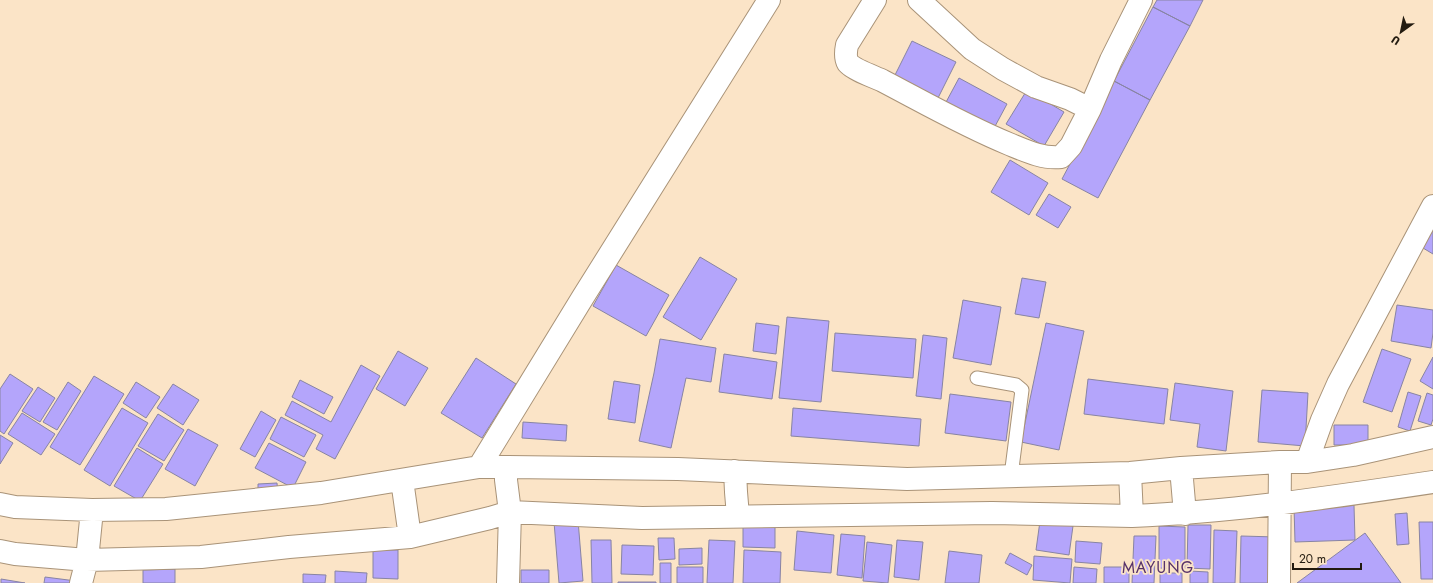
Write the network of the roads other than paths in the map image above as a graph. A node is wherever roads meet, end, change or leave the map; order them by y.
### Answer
1 (769, 0) edge
2 (875, 0) edge
3 (919, 0) edge
4 (1141, 0) edge
5 (1090, 109) junction
6 (1433, 206) edge
7 (977, 378) dead end
8 (1433, 437) edge
9 (1307, 462) junction
10 (479, 468) junction
11 (1181, 468) junction
12 (1280, 470) junction
13 (506, 473) junction
14 (1011, 476) junction
15 (402, 480) junction
16 (1130, 481) junction
17 (1433, 482) edge
18 (737, 496) junction
19 (1280, 503) junction
20 (0, 504) edge
21 (1184, 505) junction
22 (509, 509) junction
23 (1131, 513) junction
24 (91, 518) junction
25 (408, 526) junction
26 (0, 551) edge
27 (87, 554) junction
28 (81, 583) edge
29 (508, 583) edge
30 (1279, 583) edge

1 - 10 street
2 - 5 street
3 - 5 street
4 - 5 street
6 - 9 street
7 - 14 lane
8 - 9 street
9 - 12 street
10 - 13 street
10 - 15 street
11 - 12 street
11 - 16 street
11 - 21 street
12 - 19 street
13 - 18 street
13 - 22 street
14 - 16 street
14 - 18 street
15 - 24 street
15 - 25 street
16 - 23 street
17 - 19 street
18 - 22 street
18 - 23 street
19 - 21 street
19 - 30 street
20 - 24 street
21 - 23 street
22 - 25 street
22 - 29 street
24 - 27 street
25 - 27 street
26 - 27 street
27 - 28 street

